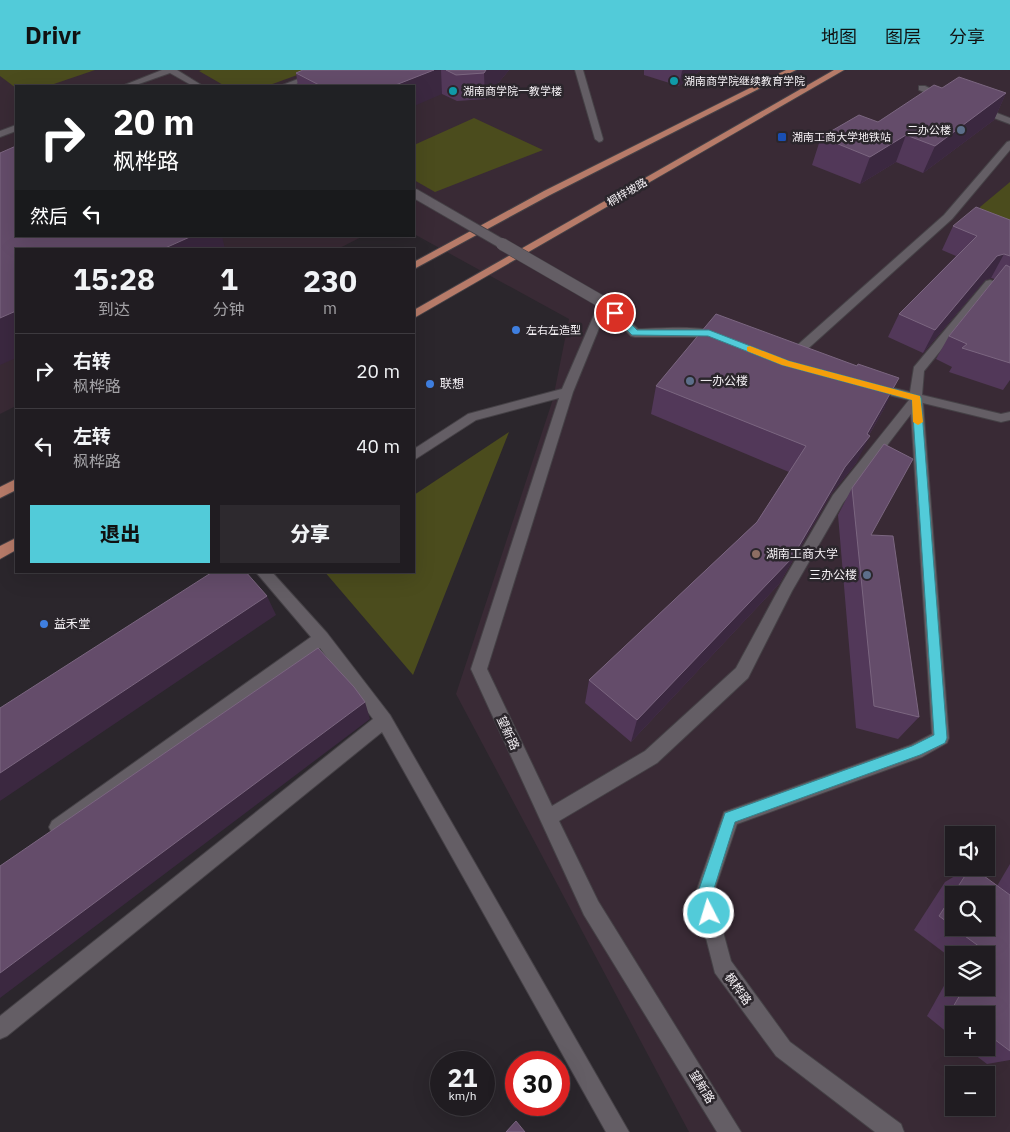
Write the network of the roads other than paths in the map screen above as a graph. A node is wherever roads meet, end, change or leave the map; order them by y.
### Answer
1 (170, 70) edge
2 (329, 70) edge
3 (579, 70) edge
4 (792, 70) edge
5 (840, 70) edge
6 (129, 85) edge
7 (197, 85) edge
8 (287, 85) edge
9 (922, 88) dead end
10 (1010, 121) edge
11 (15, 128) edge
12 (0, 134) edge
13 (599, 139) dead end
14 (1010, 144) edge
15 (415, 194) edge
16 (415, 265) edge
17 (1010, 290) edge
18 (604, 303) junction
19 (415, 314) edge
20 (734, 343) edge
21 (786, 362) edge
22 (860, 383) edge
23 (567, 392) junction
24 (916, 398) junction
25 (1010, 416) edge
26 (415, 454) edge
27 (15, 485) edge
28 (0, 493) edge
29 (15, 544) edge
30 (0, 553) edge
31 (264, 573) edge
32 (322, 638) junction
33 (384, 720) junction
34 (548, 818) junction
35 (48, 834) edge
36 (0, 1029) edge
37 (618, 1132) edge
38 (730, 1132) edge
39 (893, 1132) edge

1 - 6 street
1 - 7 street
2 - 8 street
3 - 13 street
4 - 16 main road
5 - 19 main road, 桐梓坡路
9 - 10 street
11 - 12 street
14 - 21 street
15 - 18 street, bridge
17 - 24 street
18 - 20 street
18 - 23 street, 望新路
22 - 24 street
23 - 26 street
23 - 34 street, 望新路
24 - 25 street
24 - 34 street
24 - 39 street, 枫桦路
27 - 28 main road
29 - 30 main road
31 - 32 street
32 - 33 street
32 - 35 street
33 - 36 street
33 - 37 street
34 - 38 street, 望新路

